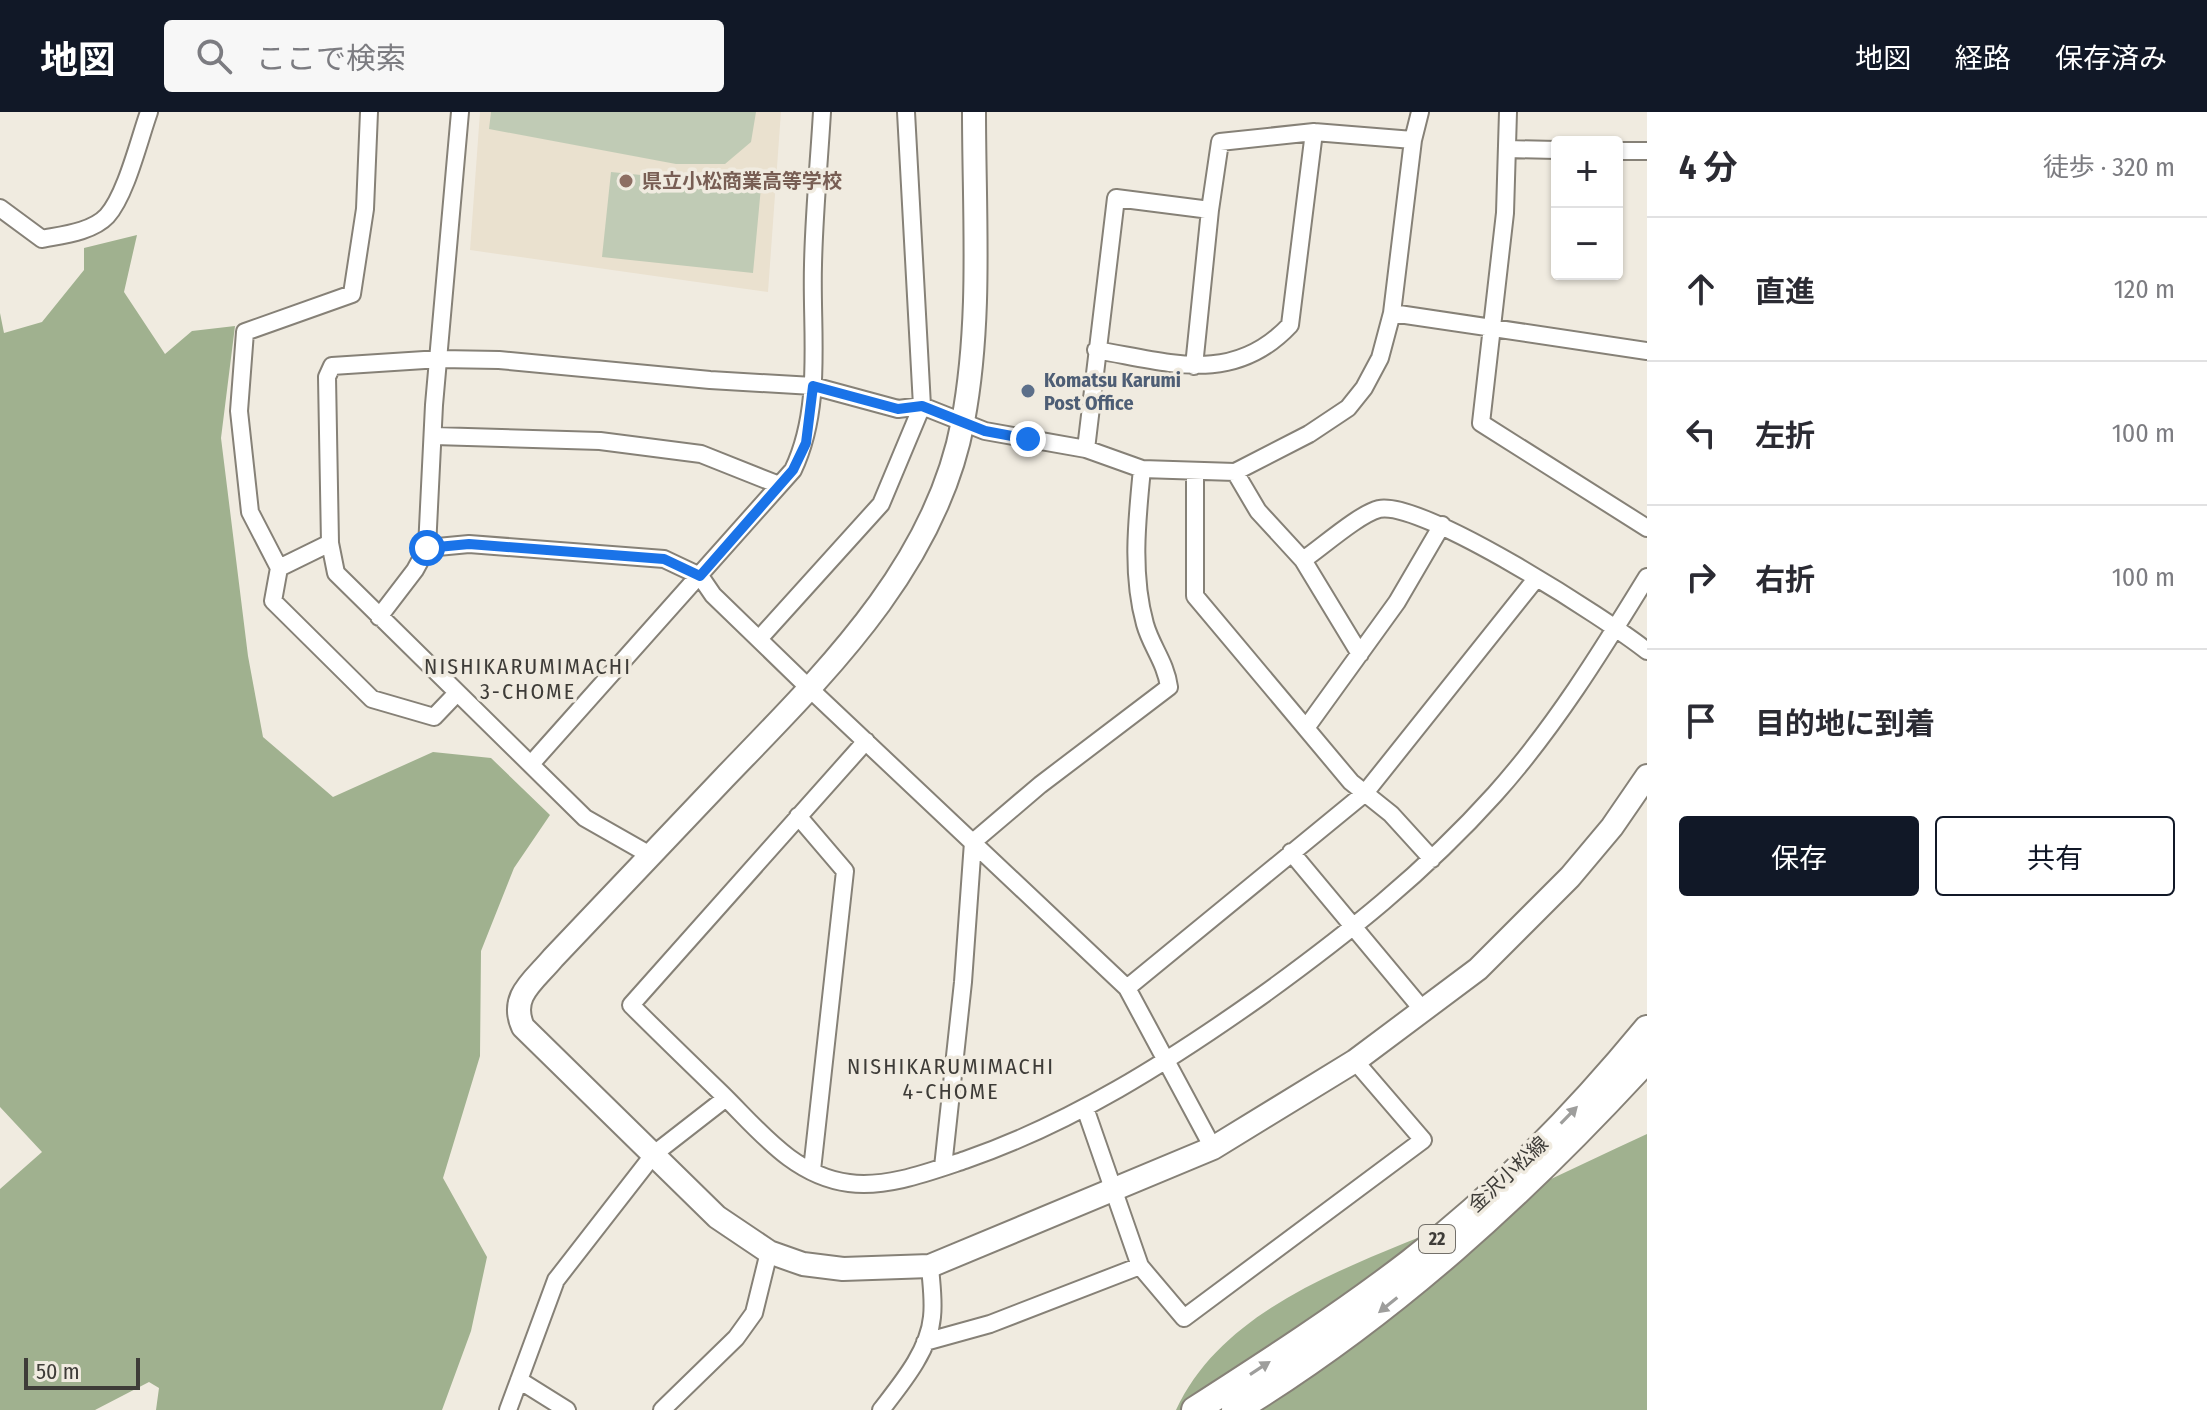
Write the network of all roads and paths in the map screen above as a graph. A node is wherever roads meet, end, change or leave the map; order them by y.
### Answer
1 (149, 112) edge
2 (369, 112) edge
3 (460, 112) edge
4 (822, 112) edge
5 (906, 112) edge
6 (974, 112) edge
7 (1420, 112) edge
8 (1508, 112) edge
9 (1314, 132) junction
10 (1413, 140) junction
11 (1507, 149) junction
12 (1551, 150) edge
13 (1623, 151) edge
14 (1647, 151) edge
15 (0, 208) edge
16 (1210, 210) junction
17 (1392, 313) junction
18 (1490, 328) junction
19 (1096, 350) junction
20 (1647, 351) edge
21 (440, 359) junction
22 (1194, 366) junction
23 (813, 386) junction
24 (922, 406) junction
25 (963, 423) junction
26 (434, 436) junction
27 (1086, 449) junction
28 (1142, 469) junction
29 (1235, 472) junction
30 (1195, 473) junction
31 (779, 485) junction
32 (1442, 525) junction
33 (1647, 528) edge
34 (330, 543) junction
35 (427, 548) junction
36 (1303, 560) junction
37 (279, 568) junction
38 (700, 576) junction
39 (1647, 577) edge
40 (1535, 580) junction
41 (379, 617) junction
42 (1617, 627) junction
43 (759, 639) junction
44 (1647, 651) edge
45 (1360, 654) junction
46 (810, 689) junction
47 (456, 694) junction
48 (1306, 728) junction
49 (866, 741) junction
50 (531, 764) junction
51 (1647, 776) edge
52 (1365, 793) junction
53 (798, 816) junction
54 (973, 842) junction
55 (1291, 852) junction
56 (650, 855) junction
57 (1432, 859) junction
58 (1355, 929) junction
59 (1127, 988) junction
60 (1422, 1009) junction
61 (1647, 1029) edge
62 (1647, 1059) edge
63 (1167, 1060) junction
64 (1355, 1061) junction
65 (726, 1098) junction
66 (1085, 1108) junction
67 (1213, 1148) junction
68 (654, 1154) junction
69 (943, 1167) junction
70 (812, 1170) junction
71 (1115, 1191) junction
72 (769, 1252) junction
73 (930, 1266) junction
74 (1140, 1266) junction
75 (925, 1342) junction
76 (519, 1380) junction
77 (508, 1410) edge
78 (567, 1410) edge
79 (662, 1410) edge
80 (881, 1410) edge
81 (1195, 1410) edge
82 (1235, 1410) edge

1 - 15 street
2 - 37 street
3 - 21 street
4 - 23 street
5 - 24 street
6 - 25 street
7 - 10 street
8 - 11 street
9 - 10 street
9 - 16 street
9 - 22 street
10 - 17 street
11 - 12 street
11 - 18 street
13 - 14 street
16 - 19 street
16 - 22 street
17 - 18 street
17 - 29 street
18 - 20 street
18 - 33 street
19 - 22 street
19 - 27 street
21 - 23 street
21 - 26 street
21 - 34 street
23 - 24 street
23 - 31 street
24 - 25 street
24 - 43 street
25 - 27 street
25 - 46 street
26 - 31 street
26 - 35 street
27 - 28 street
28 - 30 street
28 - 54 street
29 - 30 street
29 - 36 street
30 - 48 street
31 - 38 street
32 - 36 street
32 - 40 street
32 - 45 street
34 - 37 street
34 - 41 street
35 - 38 street
35 - 41 street
36 - 45 street
37 - 47 street
38 - 43 street
38 - 50 street
39 - 42 street
40 - 42 street
40 - 52 street
41 - 47 street
42 - 44 street
42 - 57 street
43 - 46 street
45 - 48 street
46 - 49 street
46 - 56 street
47 - 50 street
48 - 52 street
49 - 53 street
49 - 54 street
50 - 56 street
51 - 60 street
52 - 55 street
52 - 57 street
53 - 65 street
53 - 70 street
54 - 59 street
54 - 69 street
55 - 58 street
55 - 59 street
56 - 68 street
57 - 58 street
58 - 60 street
58 - 63 street
59 - 63 street
60 - 64 street
81 -> 61 main road, 金沢小松線 / 22
62 -> 82 main road, 金沢小松線 / 22
63 - 66 street
63 - 67 street
64 - 67 street
64 - 74 street
65 - 68 street
65 - 70 street
66 - 69 street
66 - 71 street
67 - 71 street
68 - 72 street
68 - 76 street
69 - 70 street
71 - 73 street
71 - 74 street
72 - 73 street
72 - 79 street
73 - 75 street
74 - 75 street
75 - 80 street
76 - 77 street
76 - 78 street

